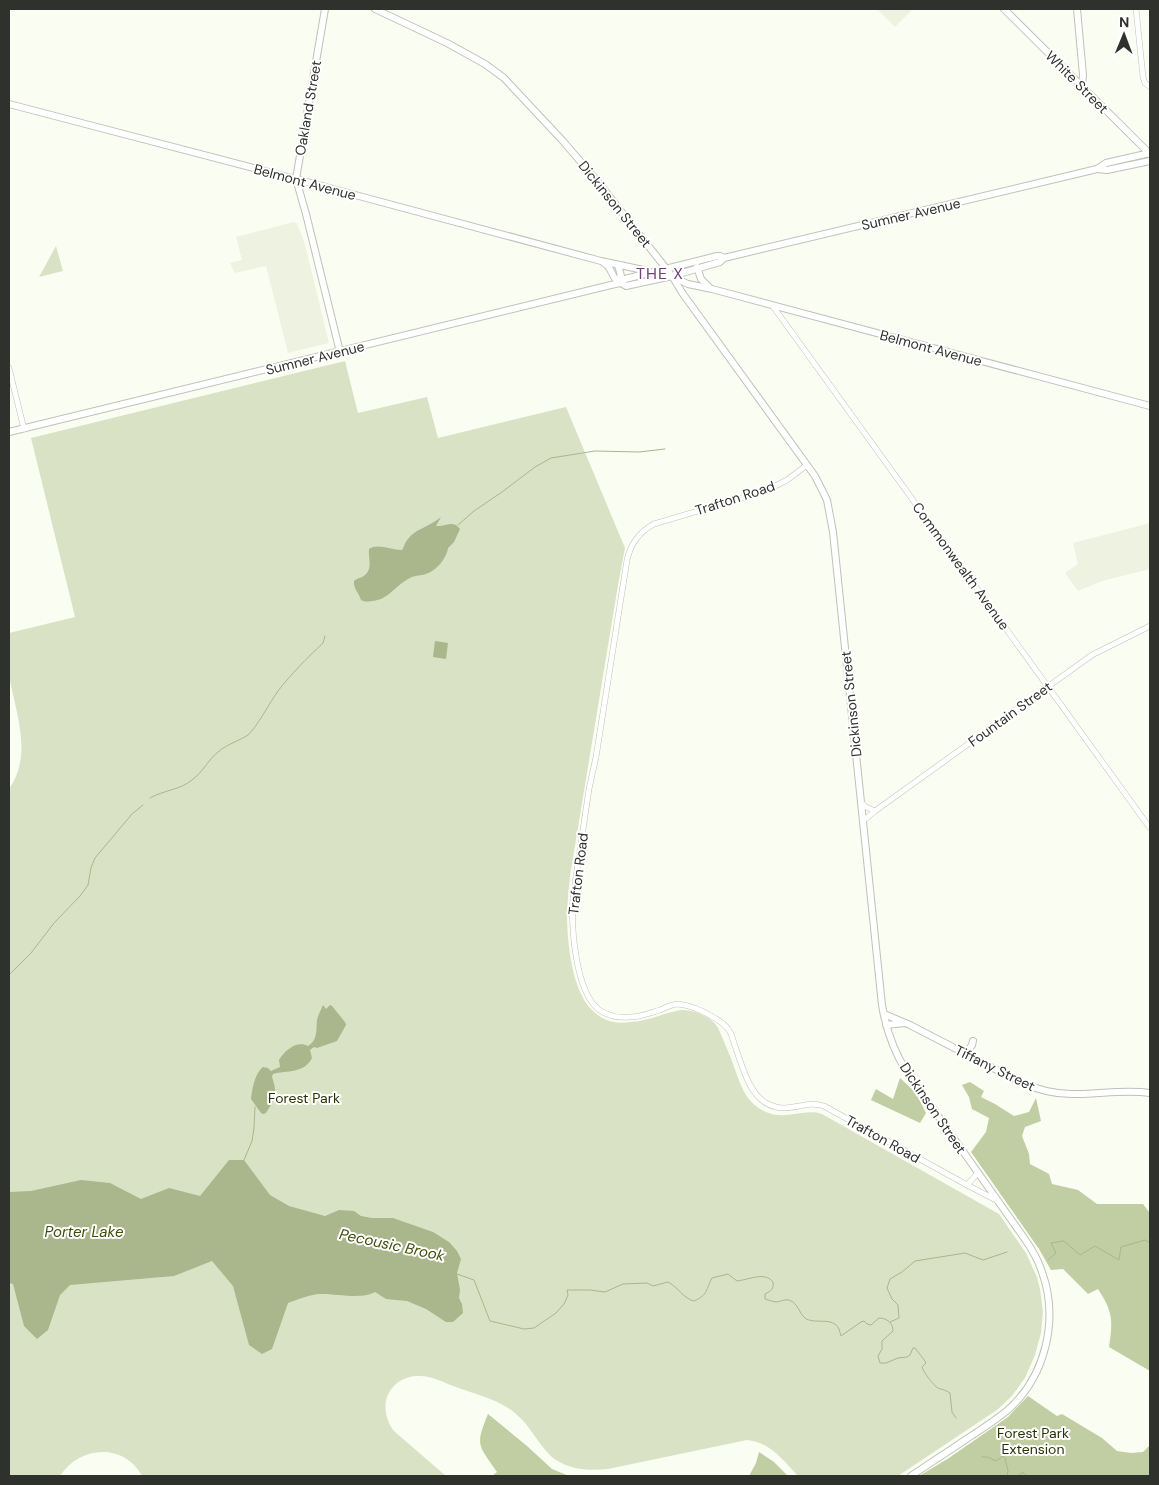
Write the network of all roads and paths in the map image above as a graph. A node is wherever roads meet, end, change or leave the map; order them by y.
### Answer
1 (325, 9) edge
2 (375, 9) edge
3 (1004, 9) edge
4 (1077, 9) edge
5 (1136, 9) edge
6 (1082, 85) junction
7 (1150, 87) edge
8 (9, 104) edge
9 (1150, 153) edge
10 (1150, 160) edge
11 (1097, 169) junction
12 (296, 179) junction
13 (724, 258) junction
14 (601, 261) junction
15 (695, 261) junction
16 (618, 265) junction
17 (665, 268) junction
18 (697, 269) junction
19 (652, 272) junction
20 (672, 276) junction
21 (618, 283) junction
22 (712, 289) junction
23 (772, 306) junction
24 (340, 352) junction
25 (9, 368) edge
26 (1150, 406) edge
27 (24, 429) junction
28 (9, 432) edge
29 (808, 465) junction
30 (1150, 626) edge
31 (1047, 687) junction
32 (861, 802) junction
33 (876, 811) junction
34 (863, 821) junction
35 (1150, 828) edge
36 (884, 1014) junction
37 (905, 1024) junction
38 (886, 1025) junction
39 (973, 1041) dead end
40 (966, 1054) junction
41 (1150, 1094) edge
42 (978, 1173) junction
43 (967, 1185) junction
44 (998, 1201) junction
45 (911, 1476) edge

1 - 12 main road, Oakland Street
2 - 17 main road, Dickinson Street
3 - 6 main road, White Street
4 - 6 main road
5 - 7 street
6 - 9 main road, White Street
8 - 12 main road, Belmont Avenue
9 - 11 main road, Sumner Avenue
10 - 11 main road, Sumner Avenue
11 - 13 main road, Sumner Avenue
12 - 14 main road, Belmont Avenue
12 - 24 main road, Oakland Street
13 - 15 main road, Sumner Avenue
13 - 18 main road, Sumner Avenue
14 - 16 main road, Belmont Avenue
14 - 21 main road
15 - 17 main road, Sumner Avenue
15 - 18 main road
16 - 19 main road, Belmont Avenue
16 - 21 main road
17 - 19 main road, Sumner Avenue
17 - 20 main road, Dickinson Street
18 - 20 main road, Sumner Avenue
18 - 22 main road
19 - 21 main road, Sumner Avenue
20 - 21 main road, Sumner Avenue
20 - 22 main road, Belmont Avenue
20 - 29 main road, Dickinson Street
21 - 24 main road, Sumner Avenue
22 - 23 main road, Belmont Avenue
23 - 26 main road, Belmont Avenue
23 - 31 street, Commonwealth Avenue
24 - 27 main road, Sumner Avenue
25 - 27 street
27 - 28 main road, Sumner Avenue
29 - 32 main road, Dickinson Street
29 - 43 street, Trafton Road
30 - 31 street, Fountain Street
31 - 33 street, Fountain Street
31 - 35 street, Commonwealth Avenue
32 - 33 street
32 - 34 main road, Dickinson Street
33 - 34 street, Fountain Street
34 - 36 main road, Dickinson Street
36 - 37 main road, Tiffany Street
36 - 38 main road, Dickinson Street
37 - 38 main road, Tiffany Street
37 - 40 main road, Tiffany Street
38 - 42 main road, Dickinson Street
39 - 40 main road
40 - 41 main road, Tiffany Street
42 - 43 street
42 - 44 main road, Dickinson Street
43 - 44 street, Trafton Road
44 - 45 main road, Dickinson Street

